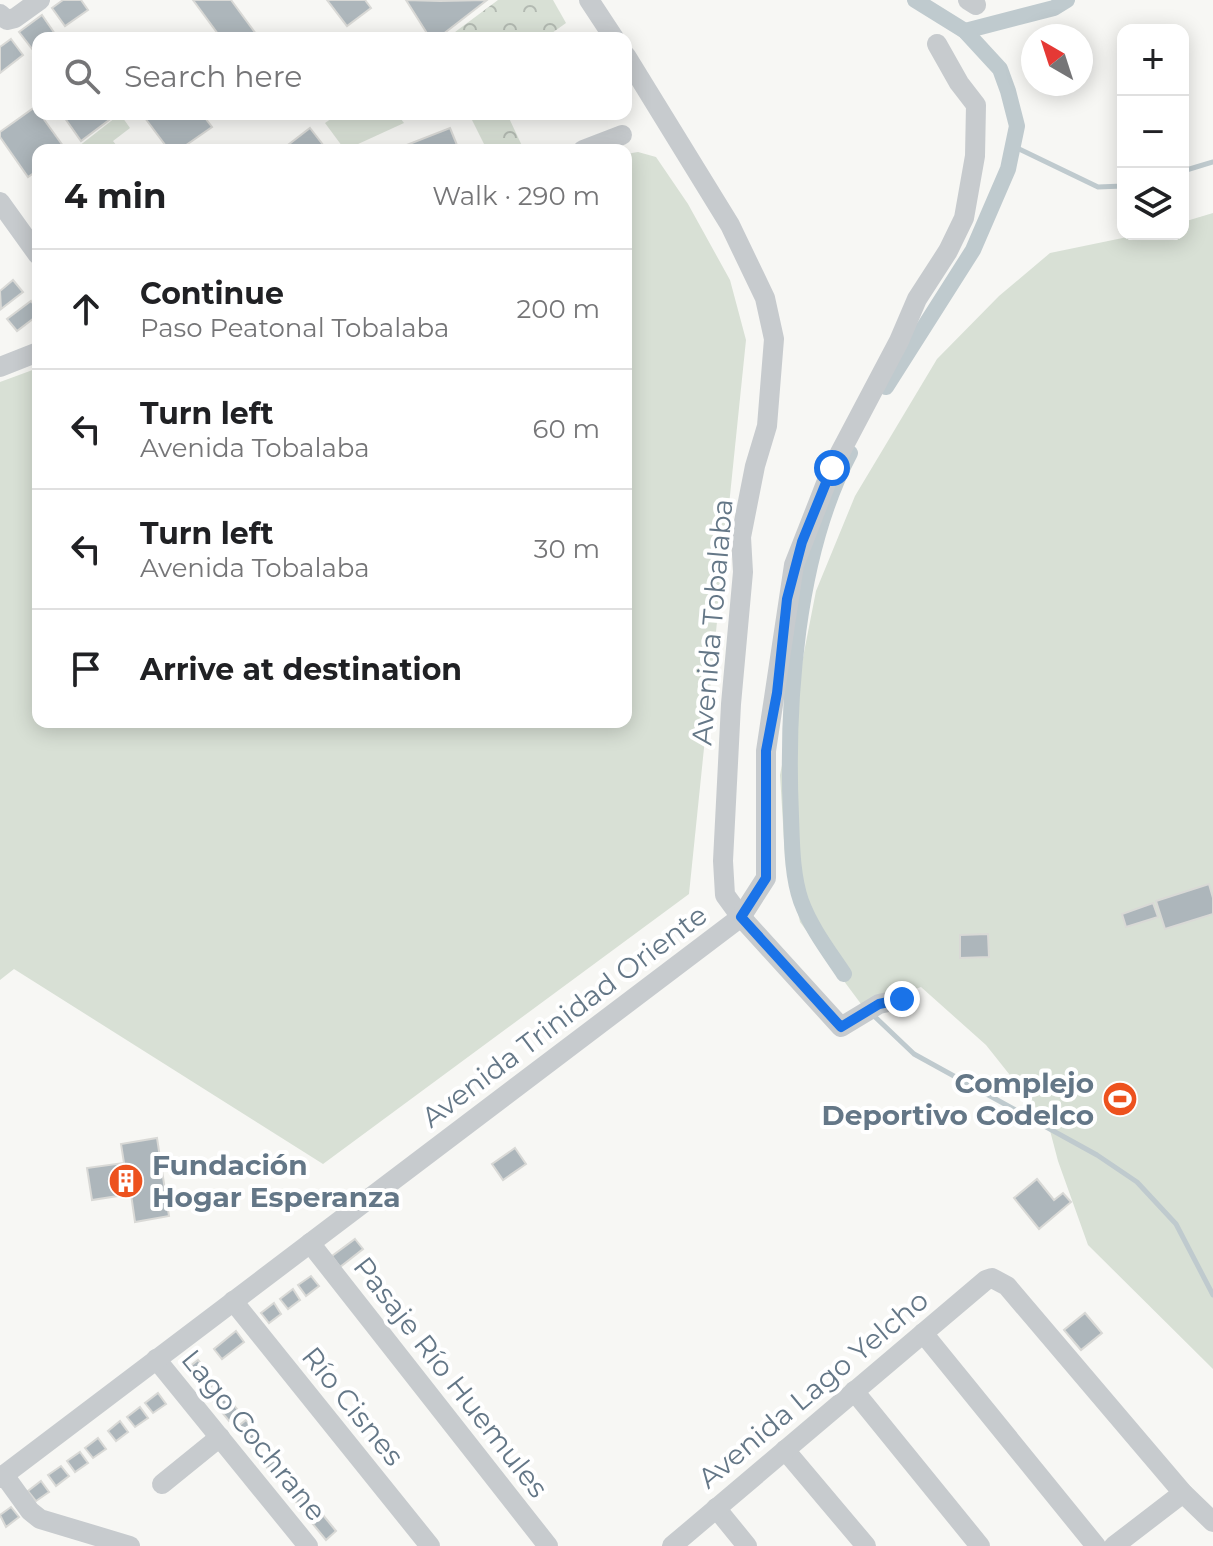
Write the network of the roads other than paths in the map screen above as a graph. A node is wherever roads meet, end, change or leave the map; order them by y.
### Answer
1 (40, 0) edge
2 (589, 0) edge
3 (0, 14) edge
4 (610, 32) edge
5 (937, 44) dead end
6 (632, 66) edge
7 (622, 135) dead end
8 (599, 144) edge
9 (0, 202) edge
10 (32, 247) edge
11 (32, 354) edge
12 (0, 367) edge
13 (741, 917) junction
14 (902, 999) dead end
15 (310, 1243) junction
16 (233, 1301) junction
17 (923, 1333) junction
18 (156, 1359) junction
19 (854, 1391) junction
20 (220, 1437) junction
21 (785, 1450) junction
22 (2, 1476) edge
23 (162, 1484) dead end
24 (1183, 1493) junction
25 (716, 1508) junction
26 (1213, 1522) edge
27 (130, 1546) edge
28 (308, 1546) edge
29 (430, 1546) edge
30 (548, 1546) edge
31 (672, 1546) edge
32 (747, 1546) edge
33 (866, 1546) edge
34 (980, 1546) edge
35 (1096, 1546) edge
36 (1114, 1546) edge

1 - 3 street
2 - 4 street
5 - 13 street
6 - 13 street, Avenida Tobalaba
7 - 8 street
9 - 10 street
11 - 12 street
13 - 14 street, Avenida Tobalaba
13 - 15 street, Avenida Trinidad Oriente
15 - 16 street, Avenida Trinidad Oriente
15 - 30 street, Pasaje Río Huemules
16 - 18 street, Avenida Trinidad Oriente
16 - 29 street, Río Cisnes
17 - 19 street, Avenida Lago Yelcho
17 - 24 street, Avenida Lago Yelcho
17 - 35 street
18 - 20 street, Lago Cochrane
18 - 22 street, Avenida Trinidad Oriente
19 - 21 street, Avenida Lago Yelcho
19 - 34 street
20 - 23 street
20 - 28 street, Lago Cochrane
21 - 25 street, Avenida Lago Yelcho
21 - 33 street
22 - 27 street
24 - 26 street
24 - 36 street
25 - 31 street, Avenida Lago Yelcho
25 - 32 street

